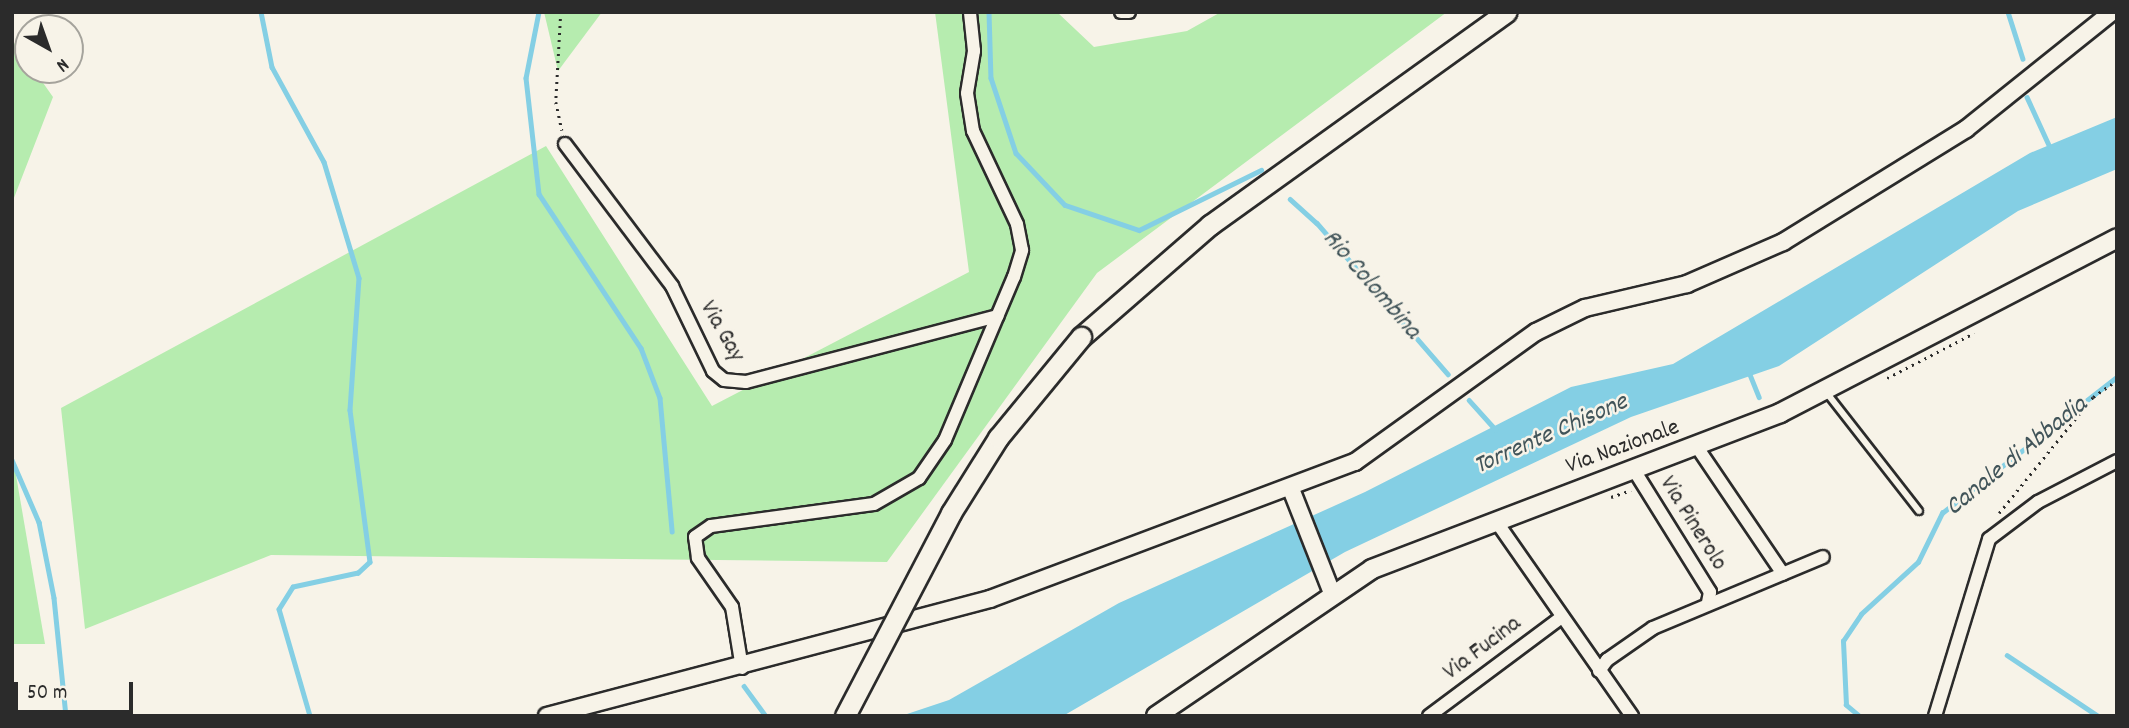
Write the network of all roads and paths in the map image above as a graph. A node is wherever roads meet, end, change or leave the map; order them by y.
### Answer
1 (561, 12) edge
2 (970, 12) edge
3 (1121, 12) edge
4 (1129, 12) edge
5 (1506, 12) edge
6 (2112, 12) edge
7 (565, 144) joint
8 (2117, 238) edge
9 (997, 316) junction
10 (2117, 380) edge
11 (1826, 392) junction
12 (1697, 447) junction
13 (2117, 461) edge
14 (1634, 470) junction
15 (1291, 489) junction
16 (1919, 511) dead end
17 (1496, 521) junction
18 (1989, 539) junction
19 (1823, 557) dead end
20 (1783, 574) junction
21 (1332, 593) junction
22 (1708, 602) junction
23 (1562, 617) junction
24 (742, 668) junction
25 (1599, 671) junction
26 (547, 716) edge
27 (845, 716) edge
28 (1156, 716) edge
29 (1429, 716) edge
30 (1632, 716) edge
31 (1935, 716) edge

1 - 7 path
2 - 9 street
3 - 4 street
5 - 27 main road, bridge
6 - 15 street
7 - 9 street, Via Gay
8 - 11 main road, Via Nazionale
9 - 24 street
10 - 18 path
11 - 12 main road, Via Nazionale
11 - 16 lane
12 - 14 main road, Via Nazionale
12 - 20 street, Via Pinerolo
13 - 18 street
14 - 17 main road, Via Nazionale
14 - 22 street, Via Pinerolo
15 - 21 street
15 - 24 street
17 - 21 main road, Via Nazionale
17 - 23 street
18 - 31 street
19 - 20 street, Via Pinerolo
20 - 22 street, Via Pinerolo
21 - 28 main road, Via Nazionale
22 - 25 street, Via Pinerolo
23 - 25 street
23 - 29 street, Via Fucina
24 - 26 street
25 - 30 street

